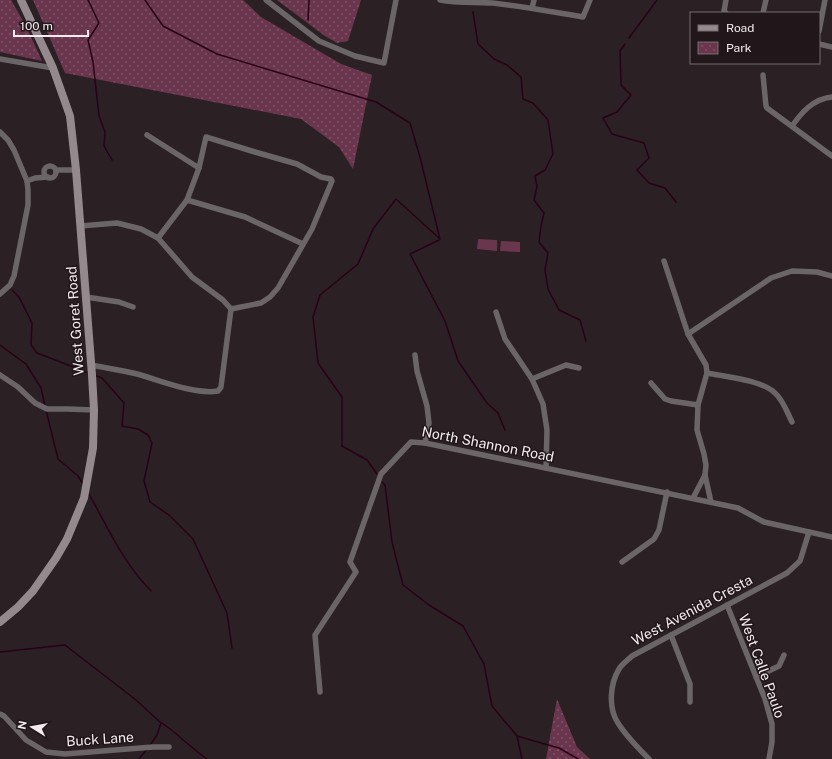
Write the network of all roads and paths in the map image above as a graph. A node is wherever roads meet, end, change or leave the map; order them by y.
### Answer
1 (21, 0) edge
2 (266, 0) edge
3 (396, 0) edge
4 (440, 0) edge
5 (534, 0) edge
6 (590, 0) edge
7 (726, 0) edge
8 (766, 0) edge
9 (825, 0) edge
10 (532, 8) junction
11 (725, 12) edge
12 (763, 12) edge
13 (820, 26) edge
14 (820, 44) edge
15 (832, 47) edge
16 (0, 59) edge
17 (53, 68) junction
18 (763, 75) dead end
19 (832, 97) edge
20 (792, 126) junction
21 (0, 132) edge
22 (148, 135) dead end
23 (832, 156) edge
24 (199, 168) junction
25 (44, 170) junction
26 (56, 170) junction
27 (76, 170) junction
28 (48, 177) junction
29 (35, 178) junction
30 (27, 181) junction
31 (187, 200) junction
32 (80, 226) junction
33 (158, 238) junction
34 (304, 244) junction
35 (664, 261) dead end
36 (832, 276) edge
37 (0, 294) edge
38 (86, 297) junction
39 (133, 307) dead end
40 (231, 309) junction
41 (496, 312) dead end
42 (688, 334) junction
43 (415, 356) dead end
44 (91, 365) junction
45 (579, 368) dead end
46 (708, 373) junction
47 (0, 375) edge
48 (532, 379) junction
49 (651, 384) dead end
50 (698, 405) junction
51 (94, 410) junction
52 (792, 422) dead end
53 (425, 443) junction
54 (546, 468) junction
55 (705, 475) junction
56 (667, 492) junction
57 (693, 498) junction
58 (712, 502) junction
59 (809, 532) junction
60 (832, 537) edge
61 (622, 562) dead end
62 (727, 605) junction
63 (0, 622) edge
64 (671, 635) junction
65 (784, 655) dead end
66 (756, 677) junction
67 (320, 692) dead end
68 (690, 702) dead end
69 (0, 714) edge
70 (169, 747) dead end
71 (649, 759) edge
72 (769, 759) edge

1 - 17 street, West Goret Road
2 - 3 street
4 - 10 street
5 - 10 street
6 - 10 street
7 - 11 street
8 - 12 street
9 - 13 street
14 - 15 street
16 - 17 street
17 - 27 street, West Goret Road
18 - 20 street
19 - 20 street
20 - 23 street
21 - 30 street
22 - 24 street
24 - 31 street
24 - 34 street
25 - 26 street
25 - 28 street
25 - 29 street
26 - 27 street
26 - 28 street
27 - 32 street, West Goret Road
28 - 29 street
29 - 30 street
30 - 37 street
31 - 33 street
31 - 34 street
32 - 33 street
32 - 38 street, West Goret Road
33 - 40 street
34 - 40 street
35 - 42 street
36 - 42 street
38 - 39 street
38 - 44 street, West Goret Road
40 - 44 street
41 - 48 street
42 - 46 street
43 - 53 street
44 - 51 street, West Goret Road
45 - 48 street
46 - 50 street
46 - 52 street
47 - 51 street
48 - 54 street
49 - 50 street
50 - 55 street
51 - 63 street, West Goret Road
53 - 54 street, North Shannon Road
53 - 67 street, North Shannon Road
54 - 56 street, North Shannon Road
55 - 57 street
55 - 58 street
56 - 57 street, North Shannon Road
56 - 61 street
57 - 58 street, North Shannon Road
58 - 59 street, North Shannon Road
59 - 60 street, North Shannon Road
59 - 62 street, West Avenida Cresta
62 - 64 street, West Avenida Cresta
62 - 66 street, West Calle Paulo
64 - 68 street
64 - 71 street, West Avenida Cresta
65 - 66 street
66 - 72 street, West Calle Paulo
69 - 70 street, Buck Lane

